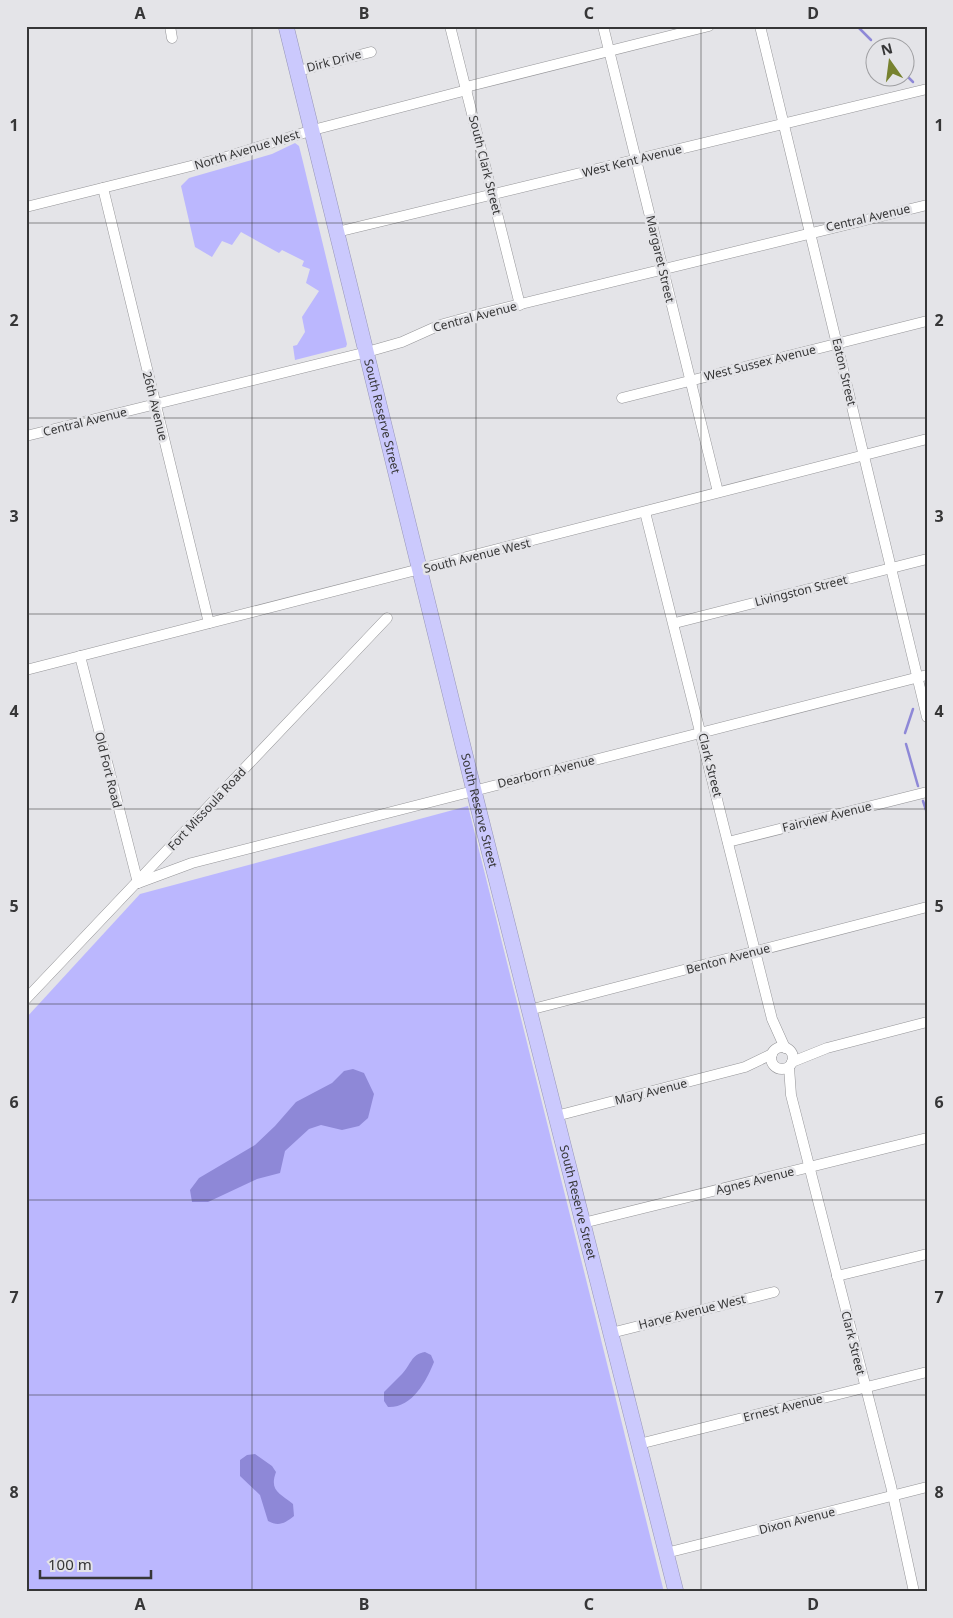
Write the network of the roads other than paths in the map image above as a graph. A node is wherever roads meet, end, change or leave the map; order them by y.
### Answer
1 (170, 26) edge
2 (286, 26) edge
3 (450, 26) edge
4 (603, 26) edge
5 (709, 26) edge
6 (760, 26) edge
7 (172, 38) dead end
8 (370, 52) dead end
9 (609, 52) junction
10 (298, 71) junction
11 (466, 88) junction
12 (927, 89) edge
13 (783, 125) junction
14 (313, 130) junction
15 (636, 160) junction
16 (103, 188) junction
17 (492, 195) junction
18 (927, 204) edge
19 (26, 207) edge
20 (337, 232) junction
21 (808, 232) junction
22 (662, 269) junction
23 (520, 305) junction
24 (927, 321) edge
25 (838, 343) junction
26 (367, 352) junction
27 (690, 380) junction
28 (622, 398) dead end
29 (155, 404) junction
30 (26, 436) edge
31 (927, 439) edge
32 (862, 455) junction
33 (718, 492) junction
34 (645, 512) junction
35 (927, 559) edge
36 (892, 568) junction
37 (420, 570) junction
38 (387, 618) dead end
39 (209, 623) junction
40 (674, 623) junction
41 (80, 656) junction
42 (26, 670) edge
43 (922, 676) edge
44 (927, 717) edge
45 (702, 732) junction
46 (474, 790) junction
47 (927, 792) edge
48 (728, 842) junction
49 (138, 883) junction
50 (927, 908) edge
51 (756, 951) junction
52 (26, 999) edge
53 (529, 1010) junction
54 (927, 1022) edge
55 (782, 1059) junction
56 (556, 1116) junction
57 (927, 1138) edge
58 (811, 1167) junction
59 (583, 1223) junction
60 (927, 1254) edge
61 (837, 1276) junction
62 (774, 1292) dead end
63 (611, 1333) junction
64 (927, 1372) edge
65 (865, 1388) junction
66 (639, 1444) junction
67 (927, 1487) edge
68 (893, 1497) junction
69 (666, 1553) junction
70 (676, 1592) edge
71 (914, 1592) edge

1 - 7 street
2 - 10 highway, South Reserve Street
3 - 11 street, South Clark Street
4 - 9 street, Margaret Street
5 - 9 street, North Avenue West
6 - 13 street, Eaton Street
8 - 10 street, Dirk Drive
9 - 11 street, North Avenue West
9 - 15 street, Margaret Street
10 - 14 highway, South Reserve Street
11 - 14 street, North Avenue West
11 - 17 street, South Clark Street
12 - 13 street, West Kent Avenue
13 - 15 street, West Kent Avenue
13 - 21 street, Eaton Street
14 - 16 street, North Avenue West
14 - 20 highway, South Reserve Street
15 - 17 street, West Kent Avenue
15 - 22 street, Margaret Street
16 - 19 street, North Avenue West
16 - 29 street, 26th Avenue
17 - 20 street, West Kent Avenue
17 - 23 street, South Clark Street
18 - 21 street, Central Avenue
20 - 26 highway, South Reserve Street
21 - 22 street, Central Avenue
21 - 25 street, Eaton Street
22 - 23 street, Central Avenue
22 - 27 street, Margaret Street
23 - 26 street, Central Avenue
24 - 25 street, West Sussex Avenue
25 - 27 street, West Sussex Avenue
25 - 32 street, Eaton Street
26 - 29 street, Central Avenue
26 - 37 highway, South Reserve Street
27 - 28 street, West Sussex Avenue
27 - 33 street, Margaret Street
29 - 30 street, Central Avenue
29 - 39 street, 26th Avenue
31 - 32 street, South Avenue West
32 - 33 street, South Avenue West
32 - 36 street, Eaton Street
33 - 34 street, South Avenue West
34 - 37 street, South Avenue West
34 - 40 street, Clark Street
35 - 36 street, Livingston Street
36 - 40 street, Livingston Street
36 - 43 street, Eaton Street
37 - 39 street, South Avenue West
37 - 46 highway, South Reserve Street
38 - 49 street, Fort Missoula Road
39 - 41 street, South Avenue West
40 - 45 street, Clark Street
41 - 42 street, South Avenue West
41 - 49 street, Old Fort Road
43 - 44 street, Eaton Street
43 - 45 street, Dearborn Avenue
45 - 46 street, Dearborn Avenue
45 - 48 street, Clark Street
46 - 49 street, Dearborn Avenue
46 - 53 highway, South Reserve Street
47 - 48 street, Fairview Avenue
48 - 51 street, Clark Street
49 - 52 street, Fort Missoula Road
50 - 51 street, Benton Avenue
51 - 53 street, Benton Avenue
51 - 55 street, Clark Street
53 - 56 highway, South Reserve Street
54 - 55 street
55 - 56 street, Mary Avenue
55 - 58 street, Clark Street
56 - 59 highway, South Reserve Street
57 - 58 street, Agnes Avenue
58 - 59 street, Agnes Avenue
58 - 61 street, Clark Street
59 - 63 highway, South Reserve Street
60 - 61 street
61 - 65 street, Clark Street
62 - 63 street, Harve Avenue West
63 - 66 highway, South Reserve Street
64 - 65 street, Ernest Avenue
65 - 66 street, Ernest Avenue
65 - 68 street, Clark Street
66 - 69 highway, South Reserve Street
67 - 68 street, Dixon Avenue
68 - 69 street, Dixon Avenue
68 - 71 street, Clark Street
69 - 70 highway, South Reserve Street

